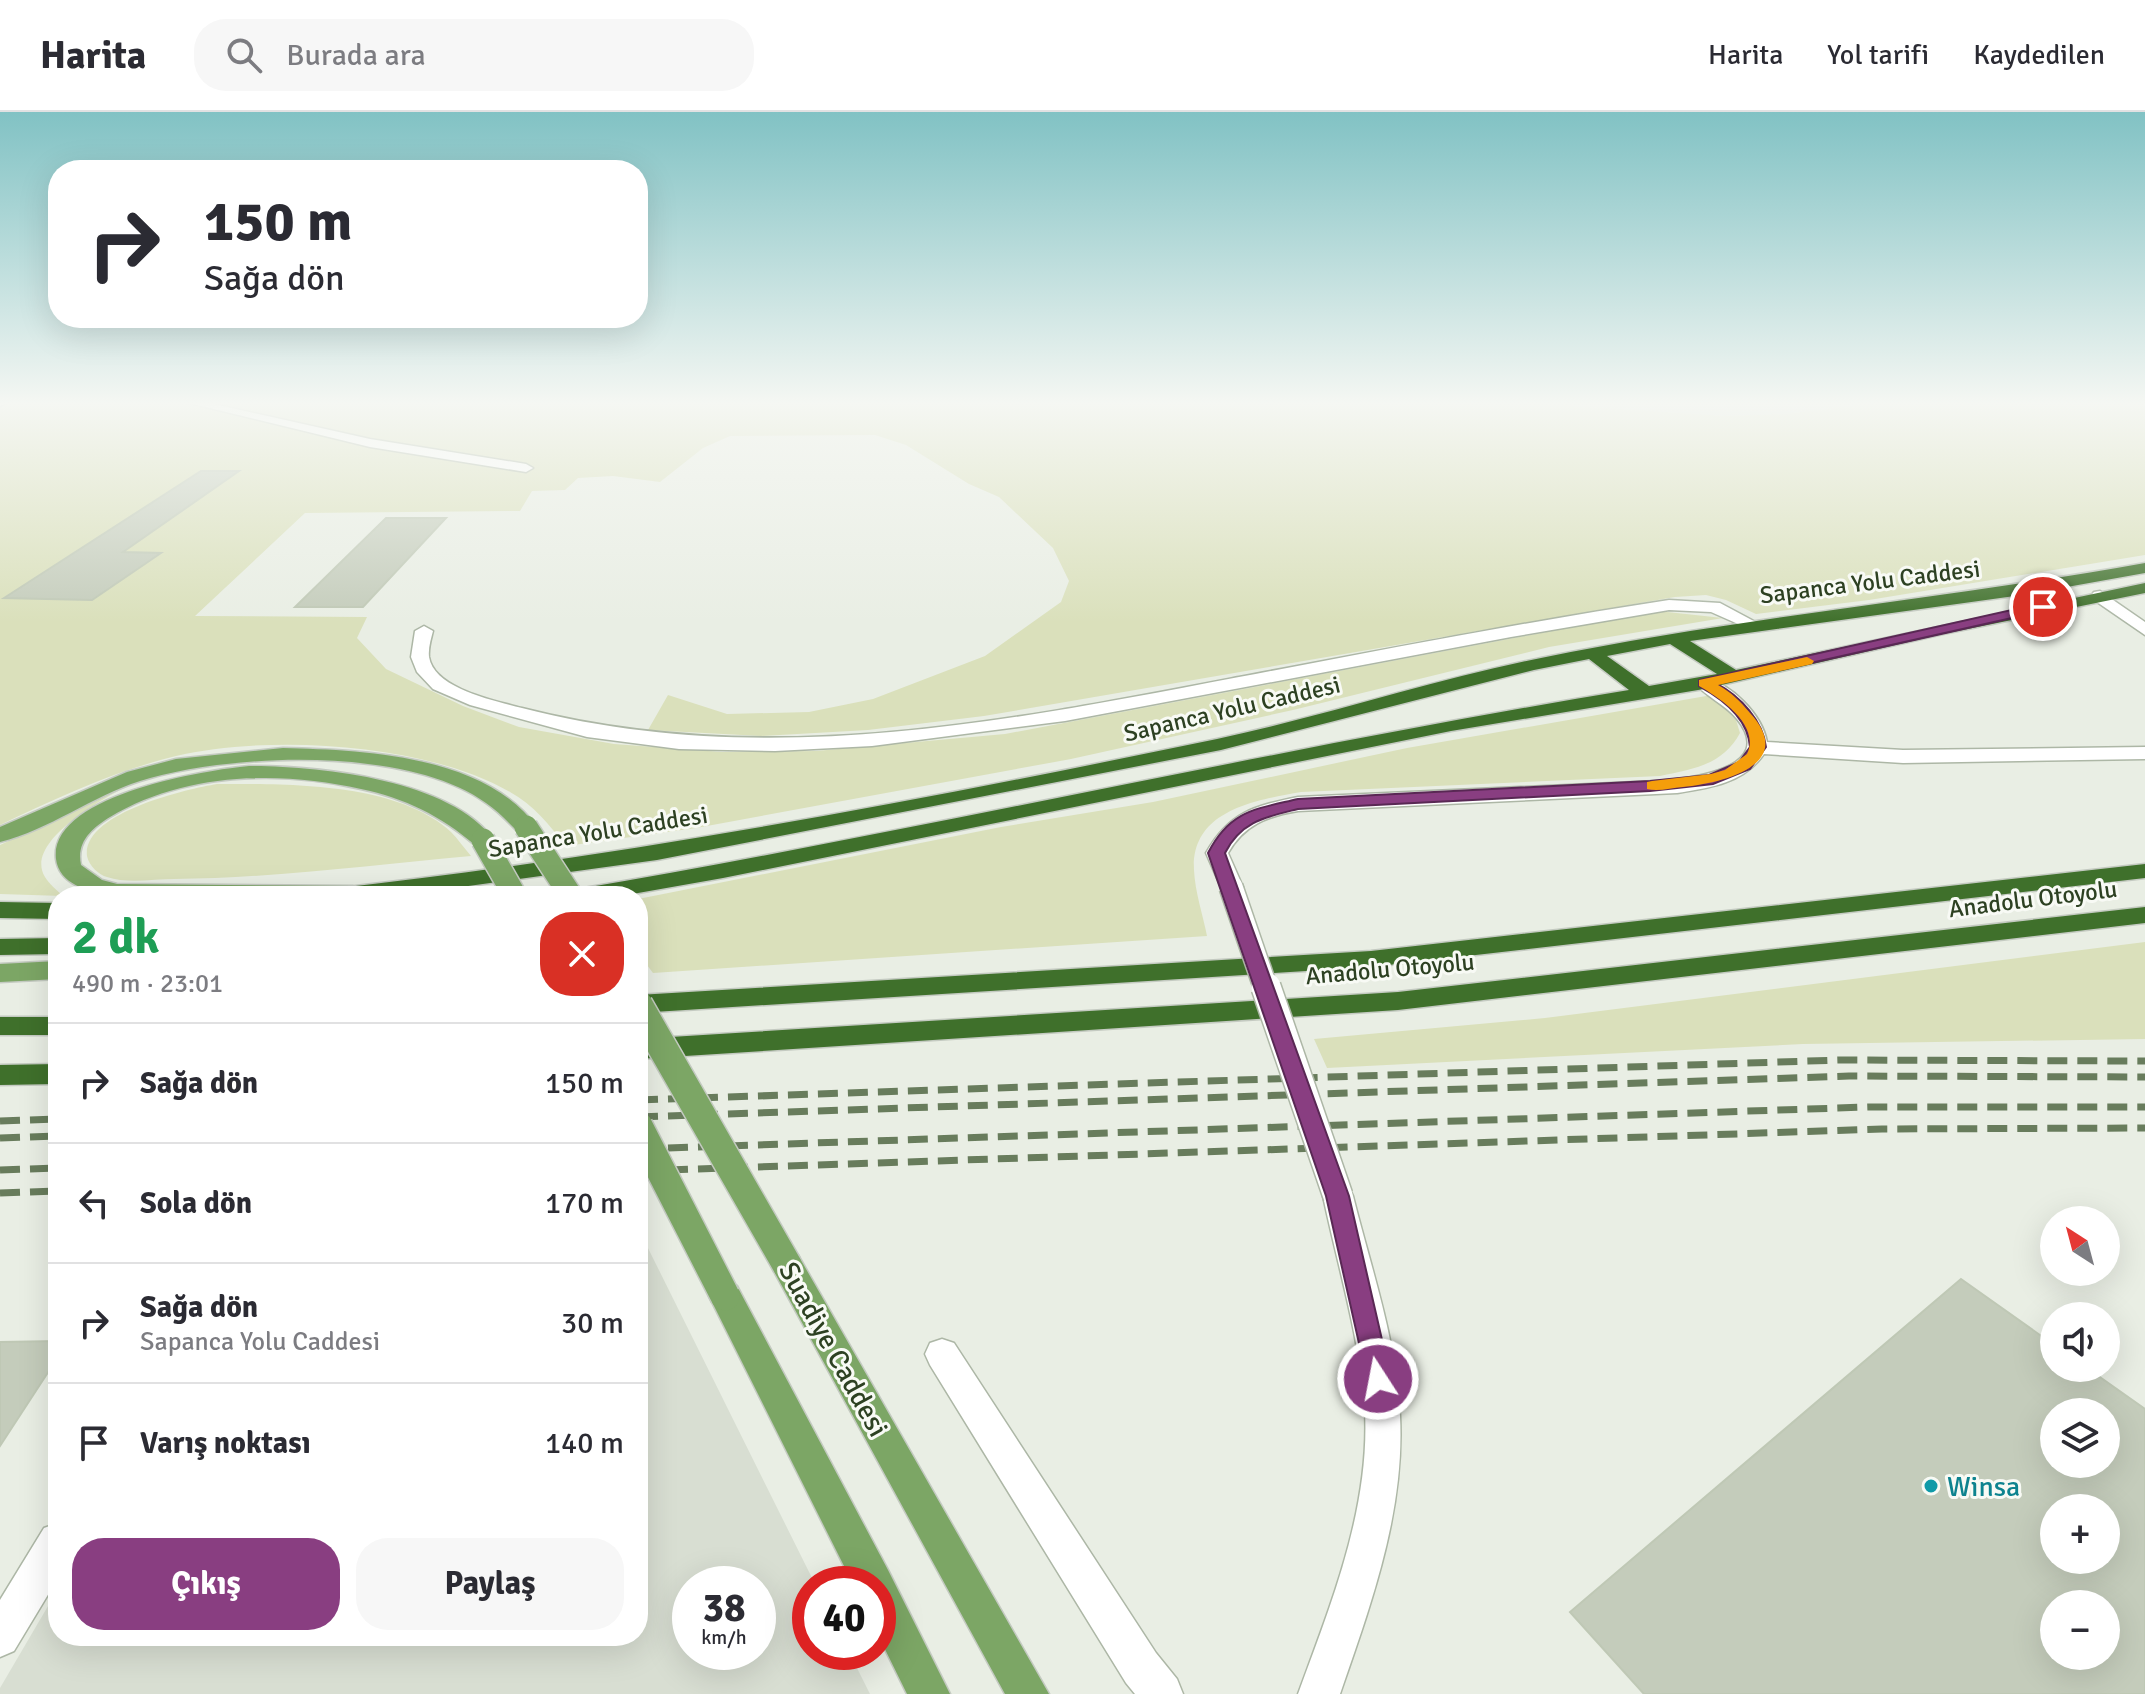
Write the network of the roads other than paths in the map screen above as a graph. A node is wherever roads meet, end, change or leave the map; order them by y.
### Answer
1 (2145, 568) edge
2 (2145, 588) edge
3 (2100, 596) junction
4 (1754, 626) junction
5 (2145, 630) edge
6 (424, 631) dead end
7 (1673, 638) junction
8 (1592, 653) junction
9 (1734, 677) junction
10 (1704, 683) junction
11 (1647, 694) junction
12 (1758, 747) junction
13 (2145, 753) edge
14 (0, 835) edge
15 (2145, 871) edge
16 (94, 886) edge
17 (410, 886) edge
18 (509, 886) edge
19 (564, 886) edge
20 (636, 886) edge
21 (0, 910) edge
22 (48, 911) edge
23 (2145, 915) edge
24 (48, 946) edge
25 (0, 947) edge
26 (48, 971) edge
27 (0, 973) edge
28 (648, 1004) edge
29 (648, 1022) edge
30 (0, 1026) edge
31 (48, 1026) edge
32 (648, 1048) edge
33 (48, 1074) edge
34 (0, 1075) edge
35 (648, 1146) edge
36 (942, 1354) dead end
37 (48, 1558) edge
38 (865, 1566) edge
39 (896, 1628) edge
40 (0, 1637) edge
41 (929, 1694) edge
42 (1028, 1694) edge
43 (1162, 1694) edge
44 (1319, 1694) edge

1 - 4 highway, Sapanca Yolu Caddesi
2 - 3 highway
3 - 5 street
3 - 9 highway
4 - 6 street
4 - 7 highway, Sapanca Yolu Caddesi
7 - 8 highway, Sapanca Yolu Caddesi
7 - 9 highway
8 - 11 highway
8 - 17 highway, Sapanca Yolu Caddesi
9 - 10 highway
10 - 11 highway
10 - 12 street
11 - 20 highway
12 - 13 street
12 - 44 street, bridge
14 - 19 main road, bridge
15 - 28 highway, Anadolu Otoyolu
16 - 18 main road, bridge
21 - 22 highway
23 - 32 highway, Anadolu Otoyolu
24 - 25 highway
26 - 27 main road
29 - 42 main road, Suadiye Caddesi, bridge
30 - 31 highway
33 - 34 highway
35 - 38 main road, bridge
36 - 43 street
37 - 40 street
39 - 41 main road

